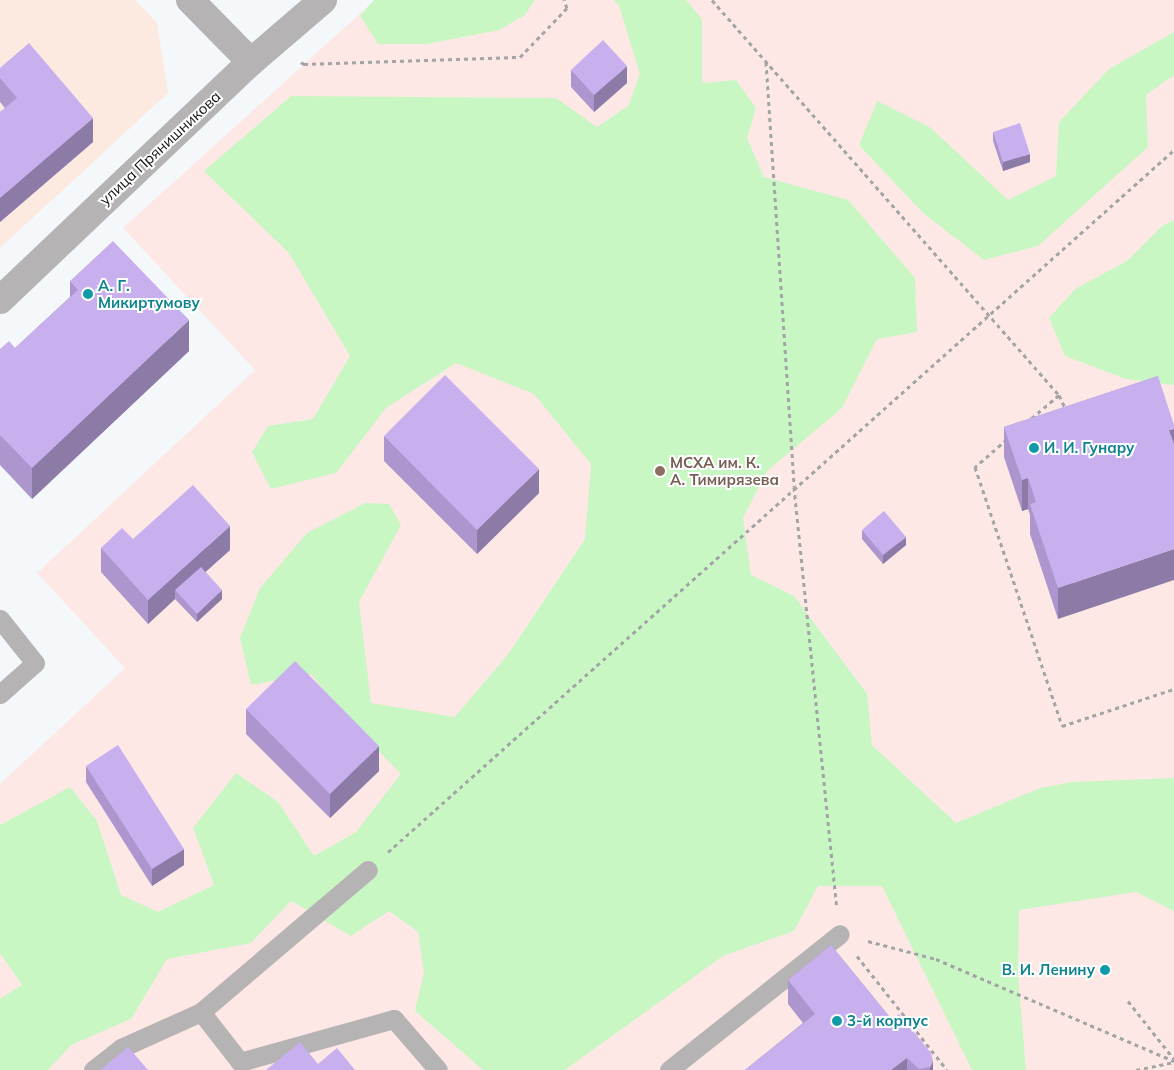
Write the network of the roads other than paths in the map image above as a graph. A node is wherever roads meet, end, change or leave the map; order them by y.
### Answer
1 (190, 0) edge
2 (323, 0) edge
3 (251, 62) junction
4 (0, 300) edge
5 (0, 618) edge
6 (0, 694) edge
7 (368, 870) road end
8 (840, 934) road end
9 (201, 1012) junction
10 (94, 1070) edge
11 (438, 1070) edge
12 (669, 1070) edge

1 - 3 street
2 - 3 street, улица Прянишникова
3 - 4 street, улица Прянишникова
5 - 6 lane
7 - 9 lane
8 - 12 lane
9 - 10 lane
9 - 11 lane

